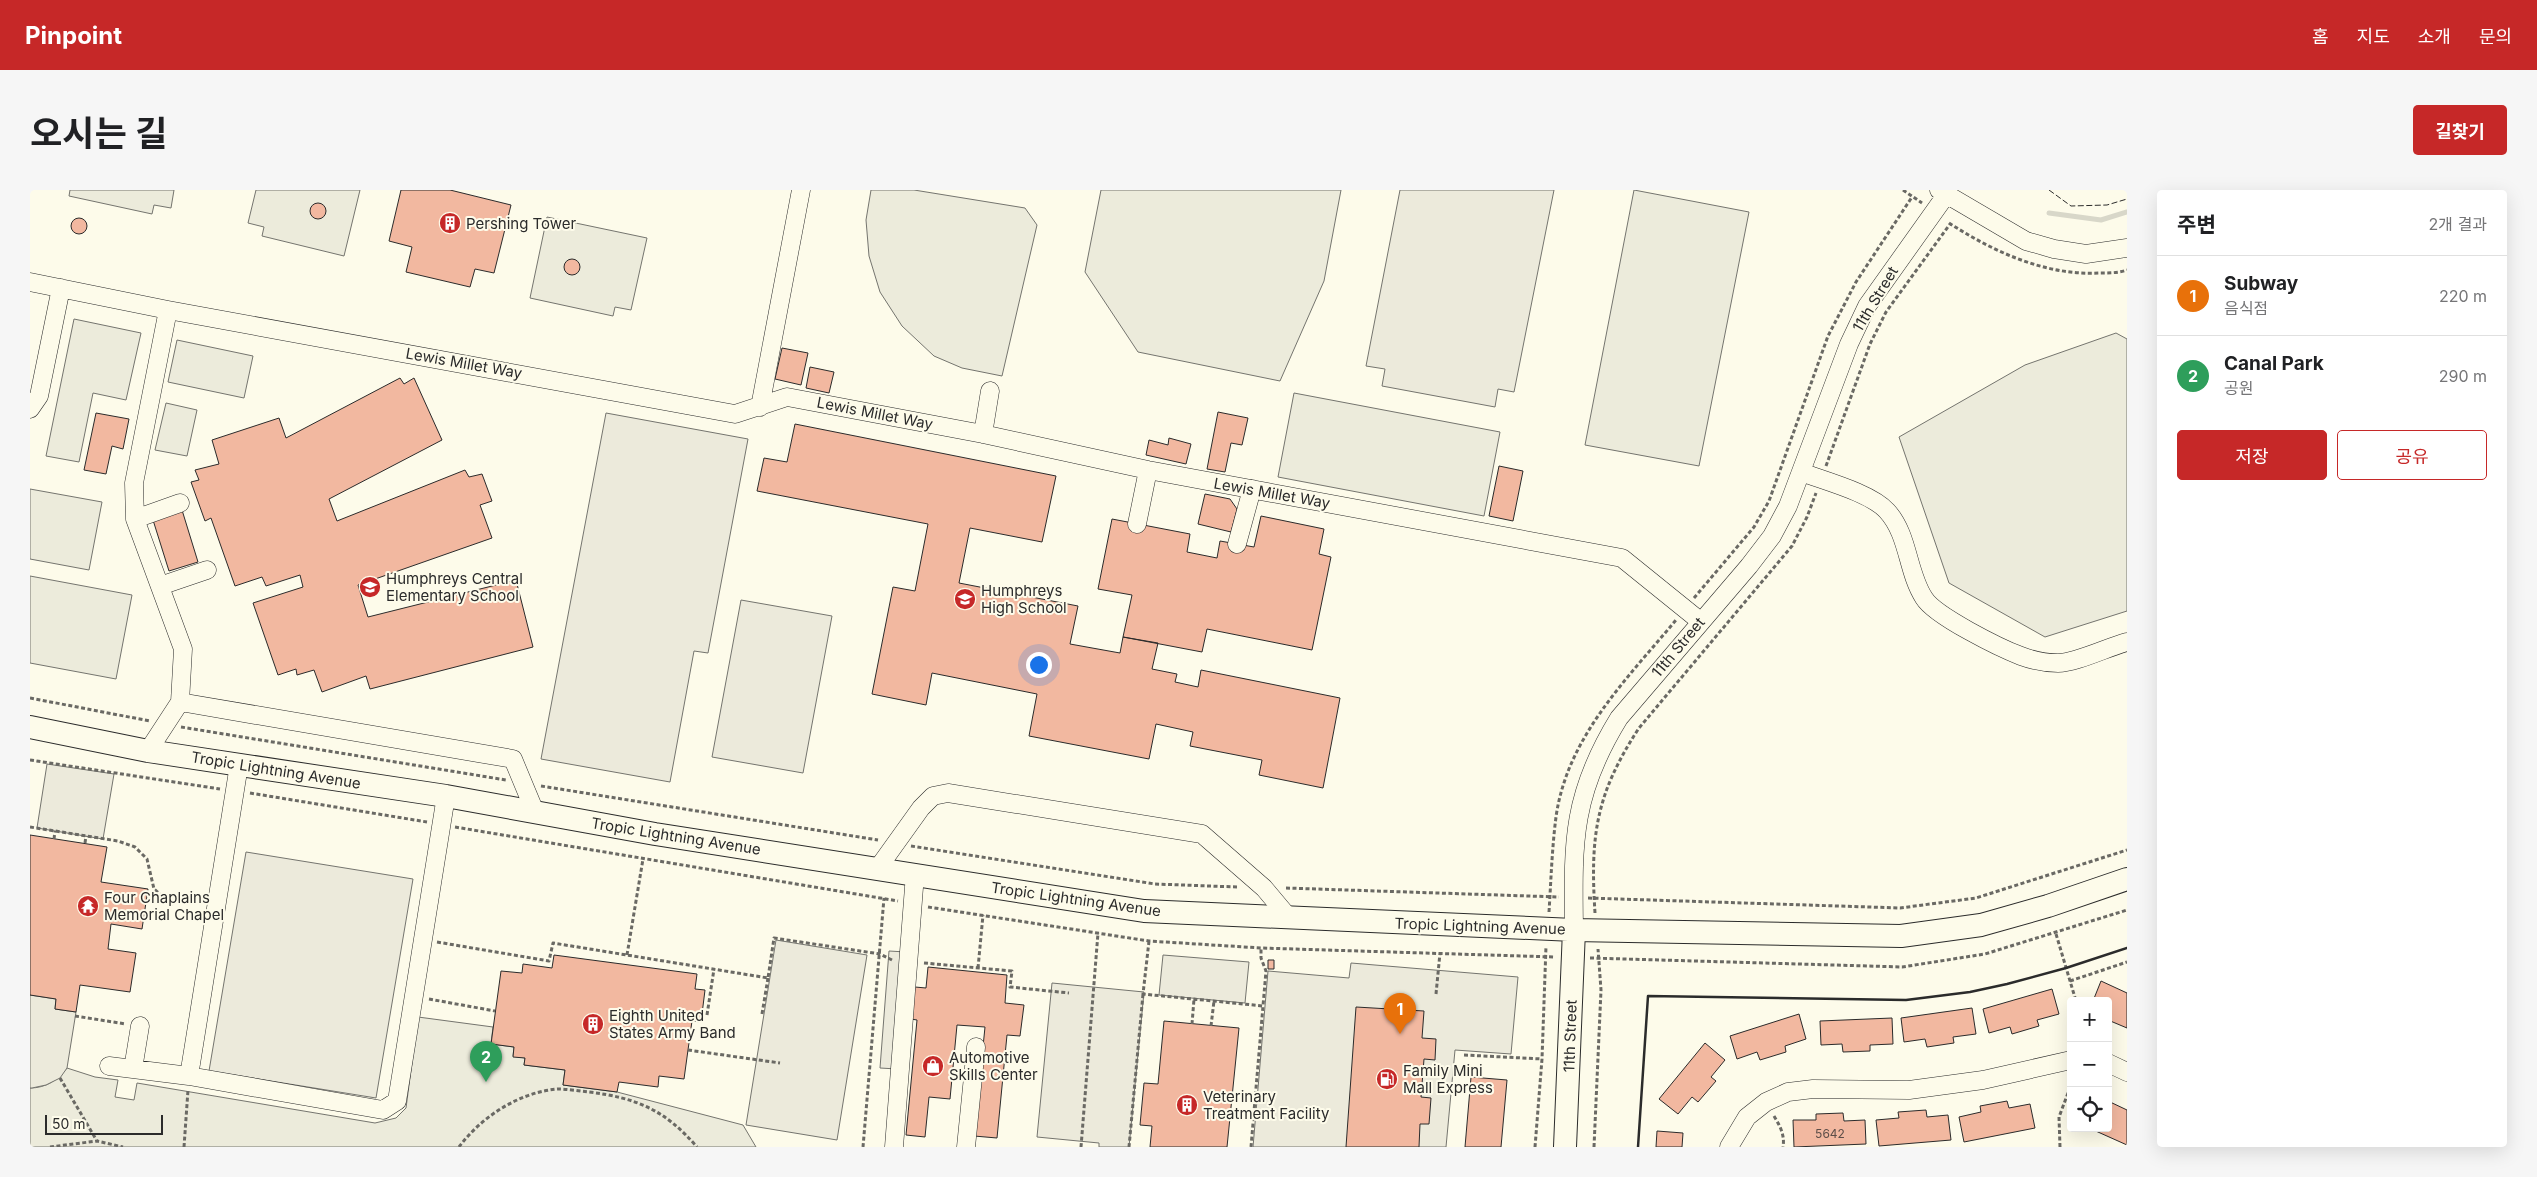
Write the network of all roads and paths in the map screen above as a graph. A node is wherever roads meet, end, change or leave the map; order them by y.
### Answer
1 (801, 190) edge
2 (1943, 192) edge
3 (1912, 197) dead end
4 (1950, 224) dead end
5 (2127, 248) edge
6 (30, 282) edge
7 (61, 288) junction
8 (168, 310) junction
9 (990, 391) dead end
10 (760, 407) junction
11 (30, 409) edge
12 (983, 434) junction
13 (1148, 470) junction
14 (1801, 472) junction
15 (1821, 480) junction
16 (1252, 489) junction
17 (180, 503) dead end
18 (135, 519) junction
19 (1137, 524) dead end
20 (1237, 544) dead end
21 (207, 570) dead end
22 (160, 586) junction
23 (1685, 609) junction
24 (1700, 621) junction
25 (2127, 642) edge
26 (30, 698) edge
27 (180, 702) junction
28 (165, 724) junction
29 (30, 727) edge
30 (148, 751) junction
31 (30, 760) edge
32 (239, 765) junction
33 (523, 783) junction
34 (235, 791) junction
35 (446, 796) junction
36 (535, 812) junction
37 (441, 825) junction
38 (30, 827) edge
39 (55, 831) junction
40 (86, 836) junction
41 (54, 839) dead end
42 (84, 843) dead end
43 (896, 843) junction
44 (2127, 850) edge
45 (643, 859) junction
46 (878, 868) junction
47 (915, 874) junction
48 (2127, 879) edge
49 (1264, 888) junction
50 (1550, 897) junction
51 (1574, 897) junction
52 (884, 898) junction
53 (1594, 898) junction
54 (913, 904) junction
55 (174, 906) dead end
56 (2127, 910) edge
57 (983, 915) junction
58 (1290, 919) junction
59 (1547, 929) junction
60 (1574, 930) junction
61 (1596, 930) junction
62 (1098, 933) junction
63 (2056, 934) junction
64 (422, 939) junction
65 (1149, 941) junction
66 (1261, 948) junction
67 (1440, 953) junction
68 (880, 954) junction
69 (627, 955) junction
70 (1545, 956) junction
71 (1573, 957) junction
72 (1598, 958) junction
73 (908, 962) junction
74 (2127, 962) edge
75 (978, 968) junction
76 (714, 969) junction
77 (768, 978) junction
78 (2070, 981) junction
79 (1069, 993) dead end
80 (1144, 994) junction
81 (1436, 994) dead end
82 (413, 996) junction
83 (2075, 997) edge
84 (1194, 999) junction
85 (1214, 1001) junction
86 (1263, 1006) junction
87 (495, 1011) dead end
88 (762, 1014) dead end
89 (708, 1015) dead end
90 (75, 1016) dead end
91 (1192, 1024) dead end
92 (140, 1026) joint
93 (1211, 1026) dead end
94 (976, 1047) dead end
95 (688, 1050) dead end
96 (1464, 1054) dead end
97 (1542, 1059) junction
98 (2067, 1061) edge
99 (780, 1063) dead end
100 (2112, 1065) edge
101 (109, 1066) dead end
102 (133, 1069) junction
103 (2127, 1072) edge
104 (188, 1076) junction
105 (60, 1078) dead end
106 (2070, 1087) edge
107 (1766, 1102) junction
108 (97, 1140) junction
109 (50, 1147) edge
110 (123, 1147) edge
111 (184, 1147) edge
112 (459, 1147) edge
113 (697, 1147) edge
114 (863, 1147) edge
115 (894, 1147) edge
116 (966, 1147) edge
117 (1081, 1147) edge
118 (1128, 1147) edge
119 (1251, 1147) edge
120 (1535, 1147) edge
121 (1565, 1147) edge
122 (1594, 1147) edge
123 (1729, 1147) edge
124 (1783, 1147) edge
125 (2060, 1147) edge

1 - 10 street
2 - 5 street
2 - 14 street, 11th Street
3 - 23 path
4 - 15 path
6 - 7 street, Lewis Millet Way
7 - 8 street, Lewis Millet Way
7 - 11 street
8 - 10 street, Lewis Millet Way
8 - 18 street
9 - 12 street
10 - 12 street, Lewis Millet Way
12 - 13 street, Lewis Millet Way
13 - 16 street, Lewis Millet Way
13 - 19 street
14 - 15 street
14 - 24 street, 11th Street
15 - 25 street
15 - 53 path
16 - 20 street
16 - 23 street, Lewis Millet Way
17 - 18 street
18 - 22 street
21 - 22 street
22 - 27 street
23 - 24 street, Lewis Millet Way
23 - 50 path
24 - 51 street, 11th Street
26 - 28 path
27 - 28 street
27 - 33 street
28 - 30 street
28 - 33 path
29 - 30 main road, Tropic Lightning Avenue
30 - 32 main road, Tropic Lightning Avenue
31 - 34 path
32 - 34 street
32 - 35 main road, Tropic Lightning Avenue
33 - 36 street
33 - 43 path
34 - 37 path
34 - 104 street
35 - 36 main road, Tropic Lightning Avenue
35 - 37 street
36 - 46 main road, Tropic Lightning Avenue
37 - 45 path
37 - 64 street
38 - 39 path
39 - 40 path
39 - 41 path
40 - 42 path
40 - 55 path
43 - 46 street
43 - 49 path
43 - 49 street
44 - 53 path
45 - 52 path
45 - 69 path
46 - 47 main road, Tropic Lightning Avenue
47 - 54 street
47 - 58 main road, Tropic Lightning Avenue
48 - 61 main road, Tropic Lightning Avenue
49 - 50 path
49 - 58 street
50 - 51 path
50 - 59 path
51 - 53 path
51 - 60 street, 11th Street
52 - 54 path
52 - 68 path
53 - 61 path
54 - 57 path
54 - 73 street
56 - 63 path
57 - 62 path
57 - 75 path
58 - 59 main road, Tropic Lightning Avenue
59 - 60 main road, Tropic Lightning Avenue
59 - 70 path
60 - 61 main road, Tropic Lightning Avenue
60 - 71 main road, 11th Street
61 - 72 path
62 - 65 path
62 - 117 path
63 - 72 path
63 - 78 path
64 - 69 path
64 - 82 street
65 - 66 path
65 - 80 path
66 - 67 path
66 - 86 path
67 - 70 path
67 - 81 path
68 - 73 path
68 - 77 path
68 - 114 path
69 - 76 path
70 - 71 path
70 - 97 path
71 - 72 path
71 - 121 main road, 11th Street
72 - 122 path
73 - 75 path
73 - 115 street
74 - 78 path
75 - 79 path
76 - 77 path
76 - 89 path
77 - 88 path
78 - 83 path
80 - 84 path
80 - 118 path
82 - 87 path
82 - 104 street
84 - 85 path
84 - 91 path
85 - 86 path
85 - 93 path
86 - 119 path
90 - 92 path
92 - 102 street
94 - 116 street
95 - 99 path
96 - 97 path
97 - 120 path
98 - 107 street
100 - 103 street
101 - 102 street
102 - 104 street
104 - 111 path
105 - 108 path
106 - 125 path
107 - 123 street
107 - 124 path
108 - 109 path
108 - 110 path
112 - 113 path

